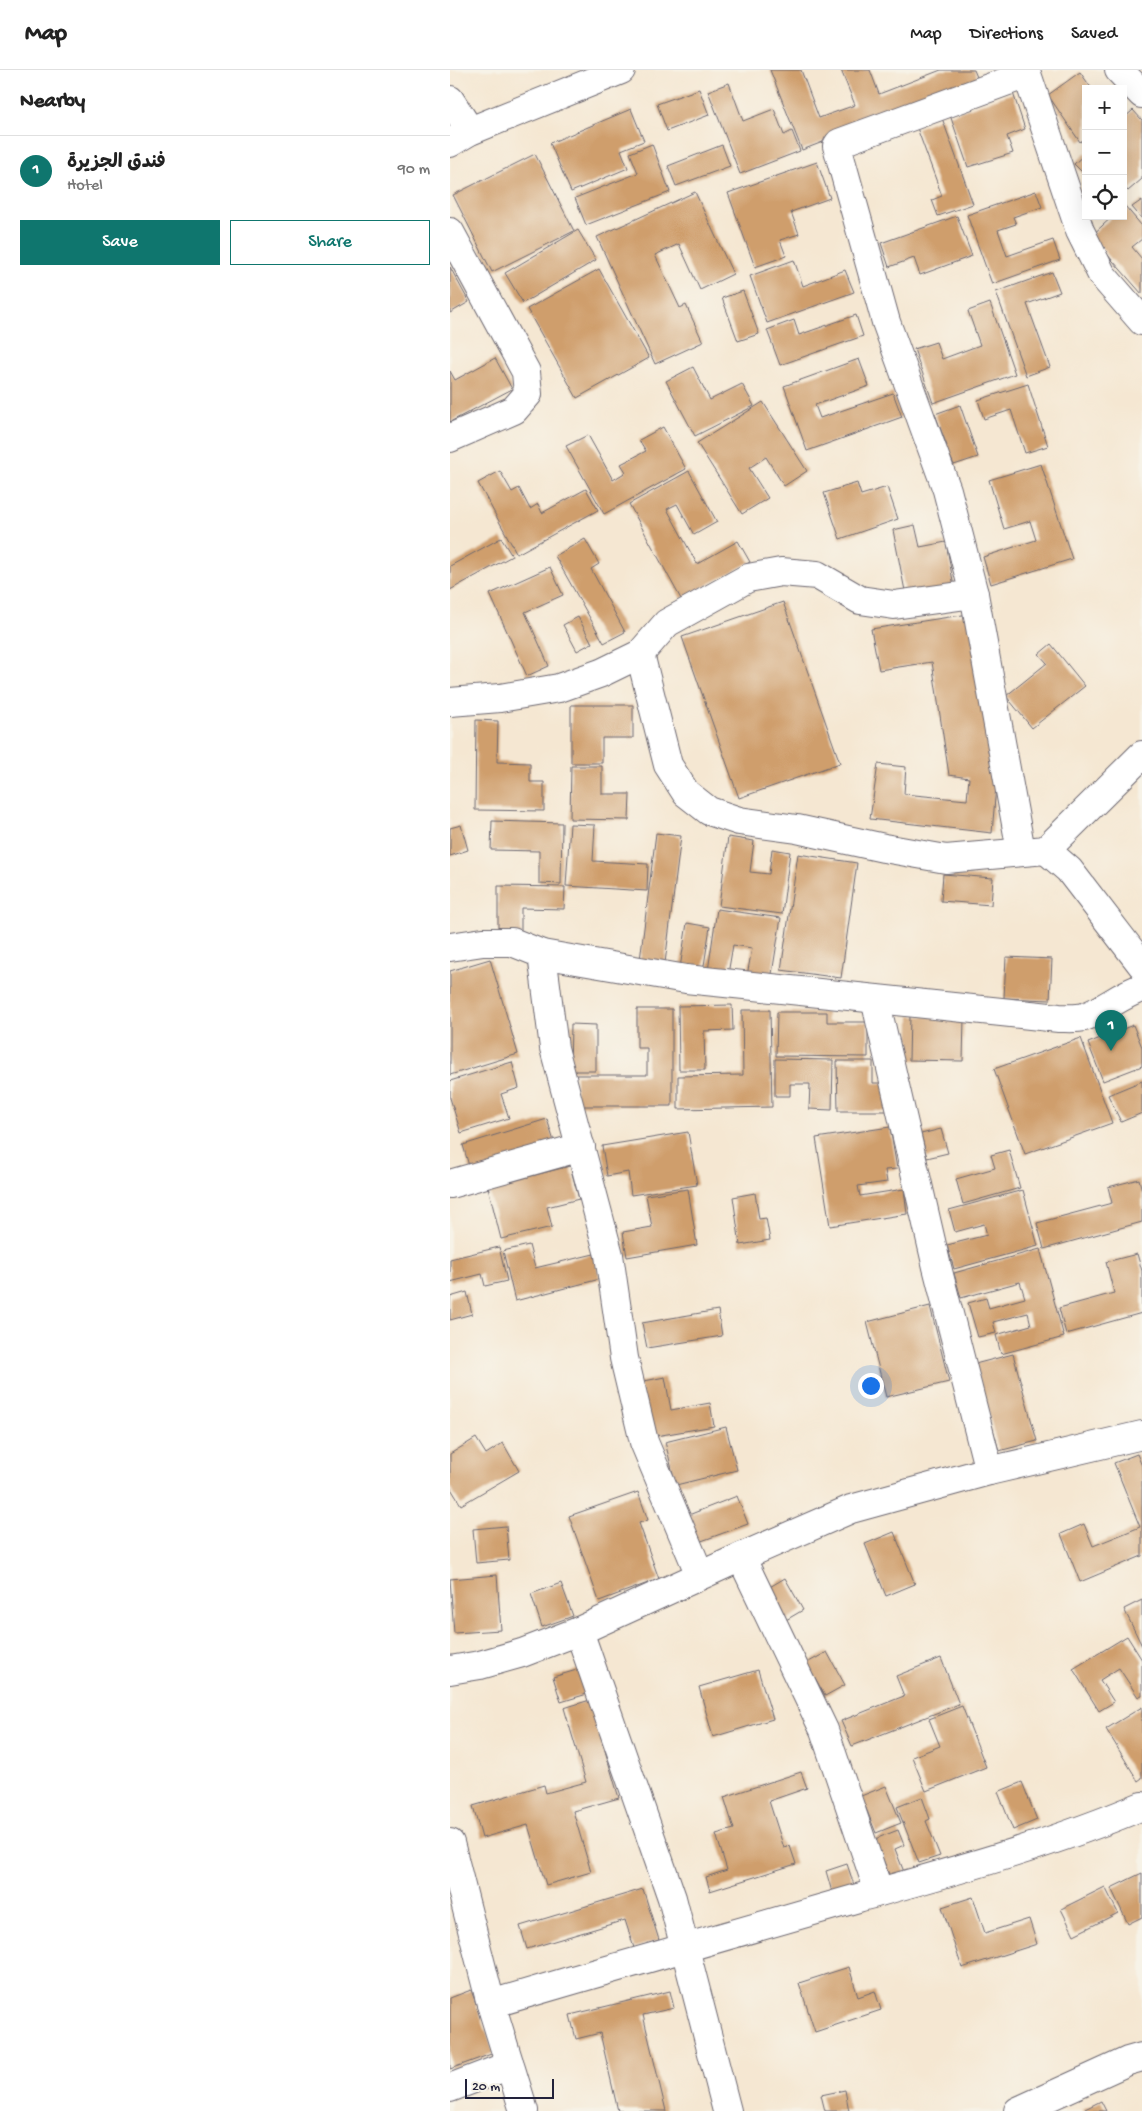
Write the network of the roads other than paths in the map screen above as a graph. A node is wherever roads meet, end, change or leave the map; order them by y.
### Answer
1 (621, 70) edge
2 (1119, 70) edge
3 (1030, 72) edge
4 (1142, 94) edge
5 (450, 100) edge
6 (460, 137) edge
7 (450, 232) edge
8 (1141, 317) edge
9 (450, 438) edge
10 (974, 594) junction
11 (640, 654) junction
12 (450, 702) edge
13 (1142, 755) edge
14 (1034, 851) junction
15 (450, 947) edge
16 (542, 954) junction
17 (1142, 965) edge
18 (1142, 988) edge
19 (875, 999) junction
20 (581, 1147) junction
21 (450, 1184) edge
22 (1142, 1435) edge
23 (989, 1471) junction
24 (741, 1556) junction
25 (700, 1575) junction
26 (579, 1631) junction
27 (450, 1670) edge
28 (1142, 1806) edge
29 (450, 1843) edge
30 (879, 1892) junction
31 (456, 1894) edge
32 (686, 1947) junction
33 (490, 2004) junction
34 (1142, 2057) edge
35 (510, 2065) junction
36 (450, 2088) edge
37 (524, 2111) edge
38 (727, 2111) edge
39 (1018, 2111) edge

1 - 6 street
2 - 4 street
3 - 8 street
3 - 10 street
5 - 6 street
7 - 9 street
10 - 11 street
10 - 14 street
11 - 12 street
11 - 14 street
13 - 14 street
14 - 17 street
15 - 16 street
16 - 19 street
16 - 20 street
18 - 19 street
19 - 23 street
20 - 21 street
20 - 25 street
22 - 23 street
23 - 24 street
24 - 25 street
24 - 30 street
25 - 26 street
26 - 27 street
26 - 32 street
28 - 30 street
29 - 31 street
30 - 32 street
31 - 33 street
32 - 33 street
32 - 38 street
33 - 35 street
34 - 39 street
35 - 36 street
35 - 37 street

